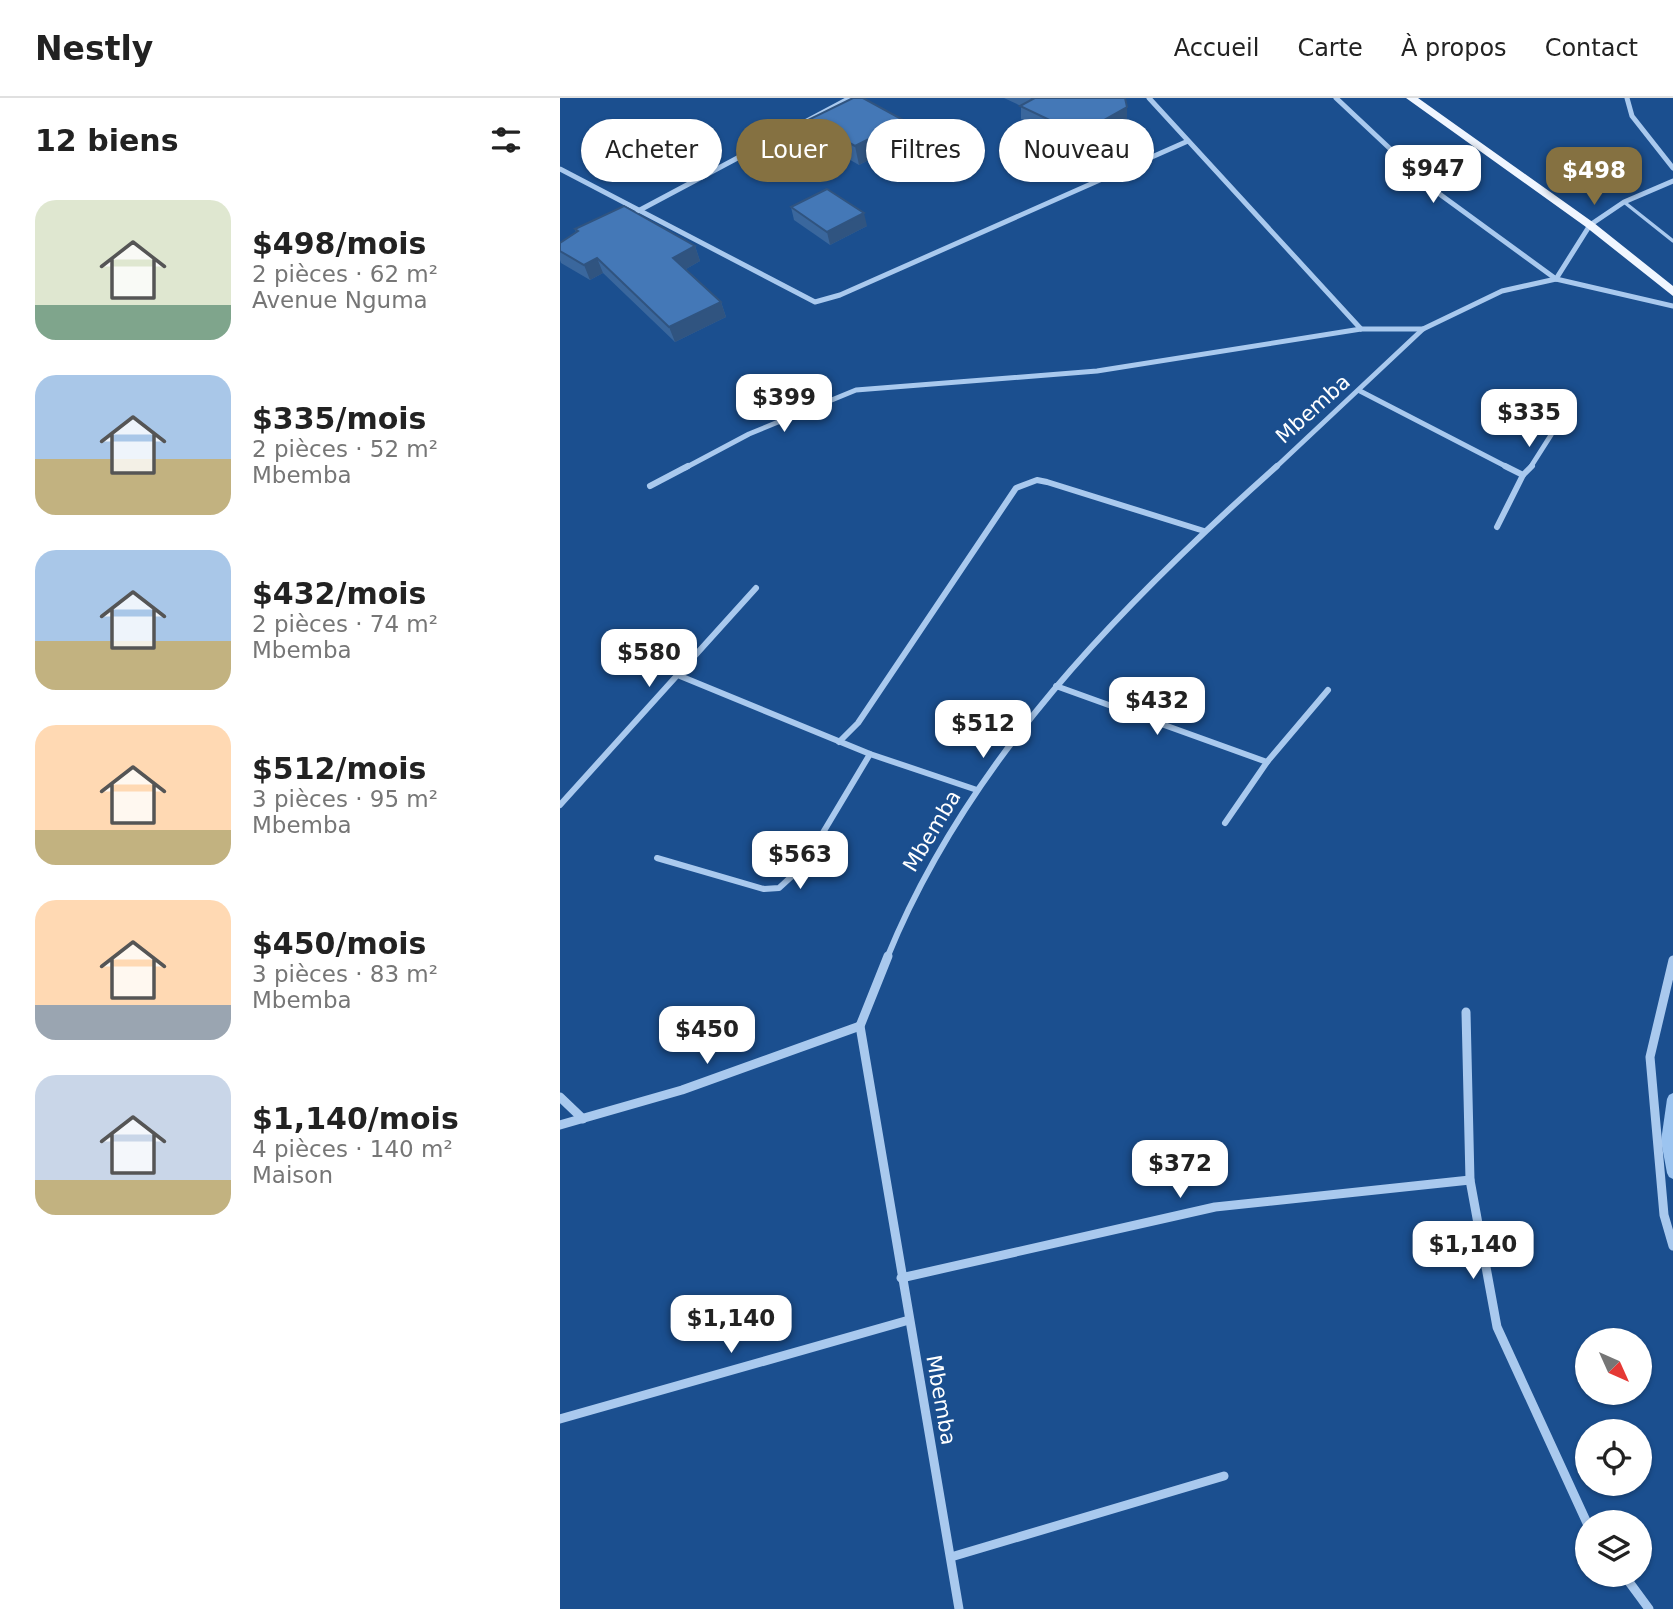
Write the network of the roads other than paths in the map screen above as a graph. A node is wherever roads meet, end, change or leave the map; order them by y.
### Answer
1 (850, 98) edge
2 (1149, 98) edge
3 (1336, 98) edge
4 (1411, 98) edge
5 (1628, 98) edge
6 (1188, 141) junction
7 (1673, 168) edge
8 (560, 169) edge
9 (1673, 181) edge
10 (1624, 202) junction
11 (638, 211) junction
12 (1590, 225) junction
13 (1673, 241) edge
14 (1556, 279) junction
15 (1673, 292) edge
16 (1673, 306) edge
17 (1361, 329) junction
18 (1423, 330) junction
19 (1360, 391) junction
20 (1551, 435) dead end
21 (1523, 475) junction
22 (650, 486) dead end
23 (1497, 527) dead end
24 (1204, 531) junction
25 (756, 588) dead end
26 (680, 676) junction
27 (1056, 686) junction
28 (1328, 690) dead end
29 (839, 742) junction
30 (870, 754) junction
31 (1267, 762) junction
32 (977, 790) junction
33 (560, 805) edge
34 (1225, 823) dead end
35 (657, 858) dead end
36 (1673, 960) edge
37 (1466, 1012) dead end
38 (860, 1026) junction
39 (560, 1097) edge
40 (583, 1119) junction
41 (560, 1125) edge
42 (1470, 1180) junction
43 (1673, 1246) edge
44 (901, 1278) junction
45 (909, 1320) junction
46 (560, 1419) edge
47 (1224, 1476) dead end
48 (1581, 1510) edge
49 (951, 1557) junction
50 (1633, 1587) edge
51 (958, 1609) edge
52 (1649, 1609) edge

1 - 11 street
2 - 6 street
3 - 14 street
4 - 12 main road
5 - 7 street
6 - 11 street
6 - 17 street
8 - 11 street
9 - 10 street
10 - 12 street
10 - 13 lane
12 - 14 street
12 - 15 main road
14 - 16 street, Mbemba
14 - 18 street, Mbemba
17 - 18 street
17 - 22 street
18 - 19 street, Mbemba
19 - 21 street
19 - 24 street, Mbemba
20 - 21 street
21 - 23 street
24 - 27 street, Mbemba
24 - 29 street
25 - 26 street
26 - 29 street
26 - 33 street
27 - 31 street
27 - 32 street, Mbemba
28 - 31 street
29 - 30 street
30 - 32 street
30 - 35 street
31 - 34 street
32 - 38 street, Mbemba
36 - 43 street
37 - 42 street
38 - 40 street
38 - 44 street, Mbemba
39 - 40 street
40 - 41 street
42 - 44 street
42 - 48 street
44 - 45 street, Mbemba
45 - 46 street
45 - 49 street, Mbemba
47 - 49 street
49 - 51 street, Mbemba
50 - 52 street

